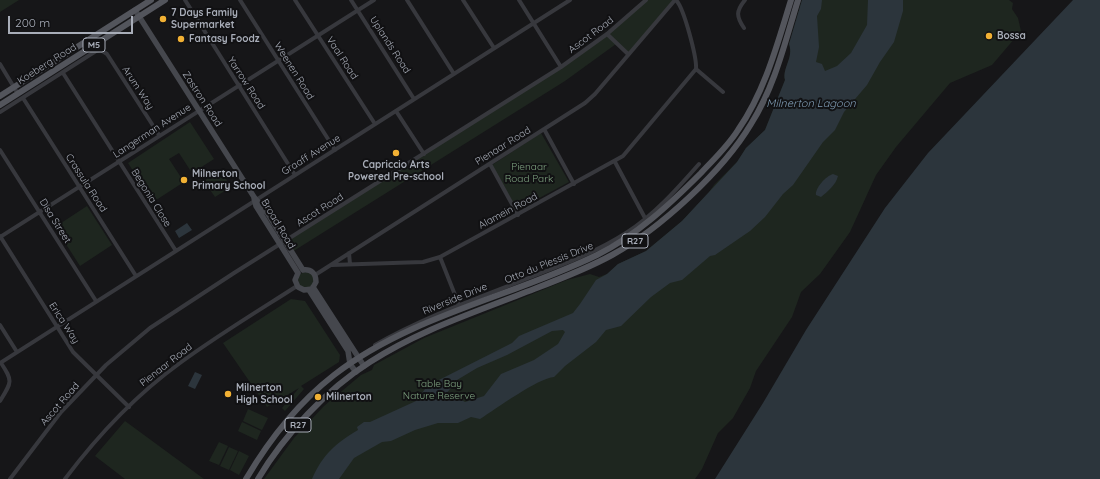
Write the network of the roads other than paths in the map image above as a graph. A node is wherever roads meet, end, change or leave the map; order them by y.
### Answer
1 (151, 0) edge
2 (165, 0) edge
3 (185, 0) edge
4 (240, 0) edge
5 (295, 0) edge
6 (351, 0) edge
7 (374, 0) edge
8 (407, 0) edge
9 (463, 0) edge
10 (519, 0) edge
11 (570, 0) edge
12 (646, 0) edge
13 (675, 0) edge
14 (745, 0) edge
15 (791, 0) edge
16 (798, 0) edge
17 (135, 10) junction
18 (358, 11) junction
19 (139, 17) junction
20 (534, 23) junction
21 (744, 28) dead end
22 (607, 34) junction
23 (318, 35) junction
24 (494, 48) junction
25 (628, 54) junction
26 (278, 60) junction
27 (0, 64) edge
28 (561, 67) junction
29 (696, 69) junction
30 (62, 72) junction
31 (454, 74) junction
32 (238, 86) junction
33 (14, 87) junction
34 (724, 92) dead end
35 (0, 96) edge
36 (20, 96) junction
37 (414, 99) junction
38 (0, 105) edge
39 (198, 111) junction
40 (396, 111) junction
41 (0, 112) edge
42 (375, 124) junction
43 (544, 129) junction
44 (159, 135) junction
45 (0, 150) edge
46 (335, 150) junction
47 (424, 154) junction
48 (119, 162) junction
49 (616, 162) junction
50 (490, 164) junction
51 (699, 164) dead end
52 (295, 175) junction
53 (574, 184) junction
54 (79, 187) junction
55 (255, 199) junction
56 (40, 212) junction
57 (518, 215) junction
58 (645, 218) junction
59 (0, 236) edge
60 (282, 243) junction
61 (176, 251) junction
62 (348, 253) junction
63 (440, 257) junction
64 (350, 264) junction
65 (330, 265) junction
66 (300, 272) junction
67 (315, 275) junction
68 (136, 276) junction
69 (297, 286) junction
70 (311, 289) junction
71 (96, 301) junction
72 (459, 305) junction
73 (0, 325) edge
74 (57, 327) junction
75 (339, 332) junction
76 (374, 345) dead end
77 (17, 352) junction
78 (359, 358) junction
79 (1, 363) edge
80 (350, 364) junction
81 (364, 366) junction
82 (356, 372) junction
83 (96, 375) junction
84 (0, 401) edge
85 (129, 406) junction
86 (10, 479) edge
87 (65, 479) edge
88 (246, 479) edge
89 (258, 479) edge

1 - 17 main road, Koeberg Road / M5
2 - 19 main road, Koeberg Road / M5
3 - 32 street, Yarrow Road
4 - 26 street, Weenen Road
5 - 23 street, Vaal Road
6 - 18 street, Uplands Road
7 - 18 street, Langerman Avenue
8 - 31 street
9 - 24 street
10 - 20 street
11 - 20 street, Graaff Avenue
12 - 22 street, Ascot Road
13 - 25 street, Pienaar Road
13 - 29 street
14 - 21 street
15 - 78 main road, Otto du Plessis Drive / R27
16 - 81 main road, Otto du Plessis Drive / R27
17 - 19 street, Zastron Road
17 - 33 main road, Koeberg Road / M5
18 - 23 street, Langerman Avenue
18 - 37 street, Uplands Road
19 - 36 main road, Koeberg Road / M5
19 - 39 street, Zastron Road
20 - 24 street, Graaff Avenue
20 - 28 street
22 - 25 street
22 - 28 street, Ascot Road
23 - 26 street, Langerman Avenue
23 - 42 street, Vaal Road
24 - 31 street, Graaff Avenue
25 - 43 street, Pienaar Road
26 - 32 street, Langerman Avenue
26 - 46 street, Weenen Road
27 - 33 street, Crassula Road
28 - 47 street, Ascot Road
29 - 34 street
29 - 49 street, Alamein Road
30 - 36 street
30 - 44 street, Arum Way
30 - 48 street, Begonia Close
31 - 37 street, Graaff Avenue
32 - 39 street, Langerman Avenue
32 - 52 street, Yarrow Road
33 - 35 main road, Koeberg Road / M5
33 - 36 street, Crassula Road
36 - 38 main road, Koeberg Road / M5
36 - 41 street
36 - 54 street, Crassula Road
37 - 40 street, Graaff Avenue
39 - 44 street, Langerman Avenue
39 - 55 street, Zastron Road
40 - 42 street, Graaff Avenue
40 - 47 street
42 - 46 street, Graaff Avenue
43 - 50 street, Pienaar Road
43 - 53 street
44 - 48 street, Langerman Avenue
45 - 56 street, Disa Street
46 - 52 street, Graaff Avenue
47 - 60 street, Ascot Road
48 - 54 street, Langerman Avenue
48 - 61 street, Begonia Close
49 - 53 street, Alamein Road
49 - 58 street
50 - 57 street
50 - 62 street, Pienaar Road
51 - 58 street, Riverside Drive
52 - 55 street, Graaff Avenue
53 - 57 street, Alamein Road
54 - 56 street, Langerman Avenue
54 - 68 street, Crassula Road
55 - 60 street, Broad Road
55 - 61 street, Graaff Avenue
56 - 59 street, Langerman Avenue
56 - 71 street, Disa Street
57 - 63 street, Alamein Road
58 - 72 street, Riverside Drive
59 - 74 street, Erica Way
60 - 66 street, Broad Road
60 - 83 street, Ascot Road
61 - 68 street, Graaff Avenue
62 - 64 street
62 - 65 street, Pienaar Road
63 - 64 street, Alamein Road
63 - 72 street
64 - 65 street, Alamein Road
65 - 67 street, Pienaar Road
66 - 67 street
66 - 69 street
67 - 70 street
68 - 71 street, Graaff Avenue
69 - 70 street
69 - 85 street, Pienaar Road
70 - 75 street
71 - 74 street, Graaff Avenue
72 - 76 street, Riverside Drive
73 - 77 street
74 - 77 street, Graaff Avenue
74 - 83 street, Erica Way
75 - 78 street
75 - 80 street
77 - 79 street, Graaff Avenue
78 - 80 main road, Otto du Plessis Drive / R27
78 - 81 street
79 - 84 street
80 - 82 street
80 - 88 main road, Otto du Plessis Drive / R27
81 - 82 main road, Otto du Plessis Drive / R27
82 - 89 main road, Otto du Plessis Drive / R27
83 - 85 street, Erica Way
83 - 86 street, Ascot Road
85 - 87 street, Pienaar Road

